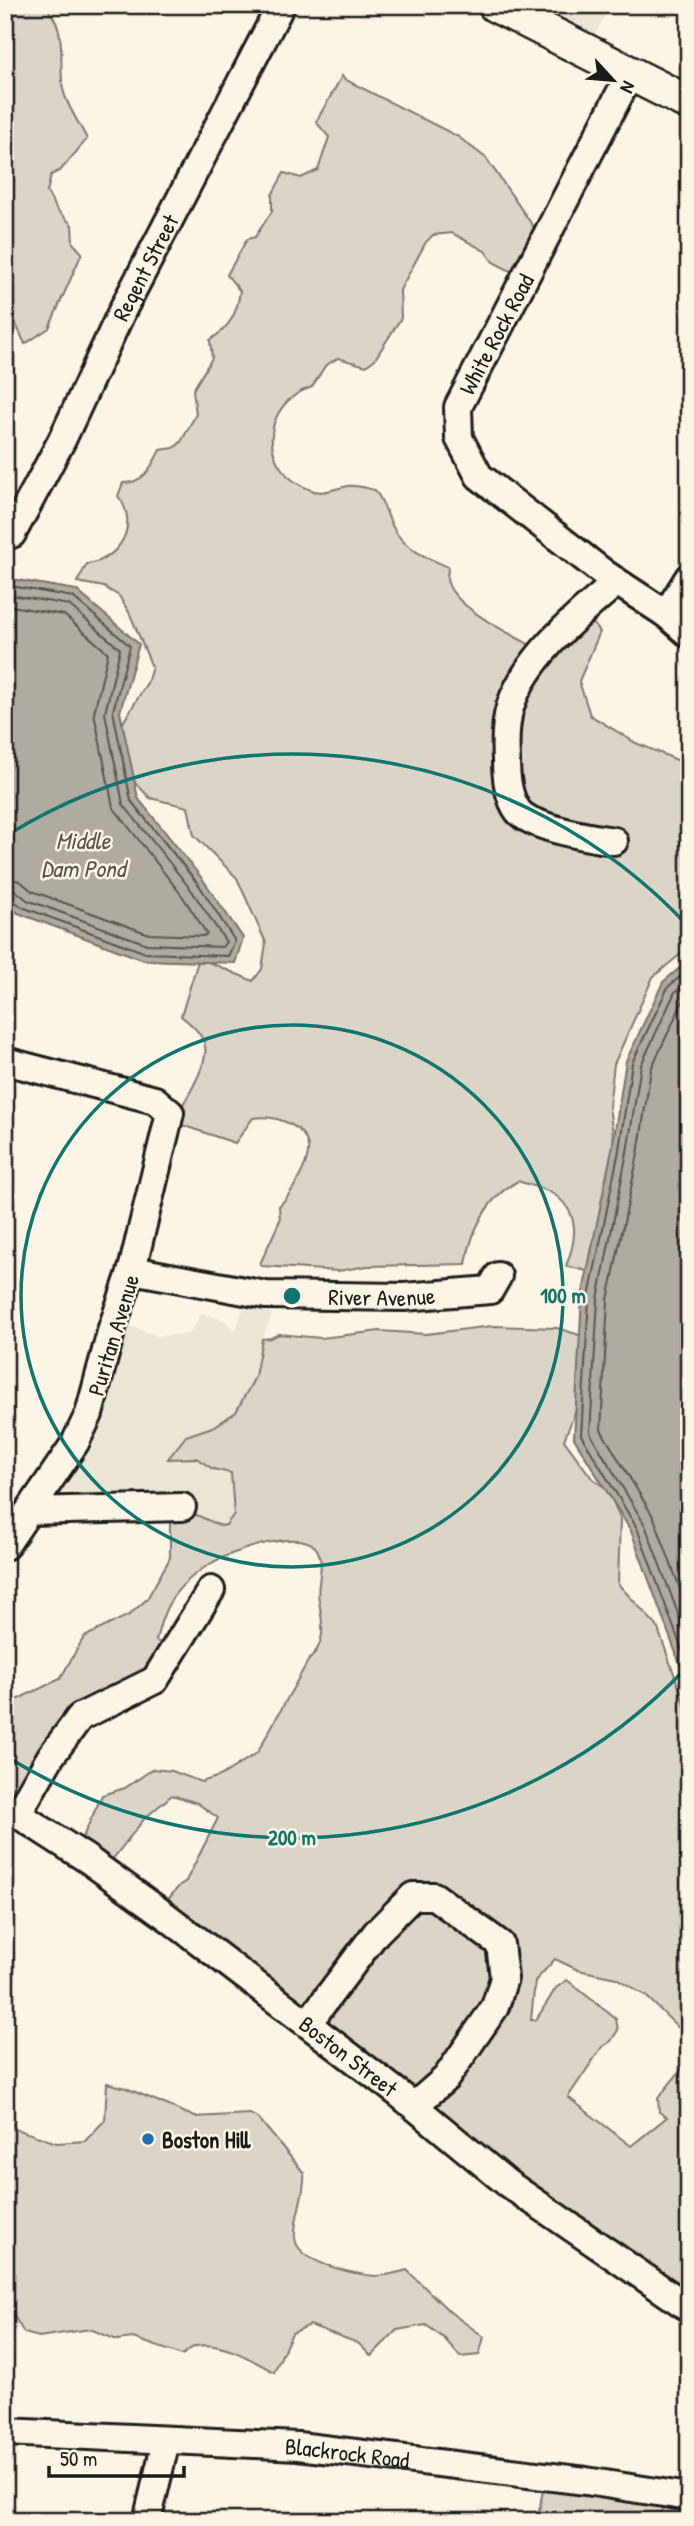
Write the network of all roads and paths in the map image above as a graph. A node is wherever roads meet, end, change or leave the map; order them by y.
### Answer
1 (281, 5) edge
2 (495, 5) edge
3 (631, 74) junction
4 (689, 103) edge
5 (12, 534) dead end
6 (689, 577) edge
7 (617, 582) junction
8 (666, 614) junction
9 (689, 634) edge
10 (614, 841) dead end
11 (5, 1061) edge
12 (132, 1270) junction
13 (498, 1276) dead end
14 (182, 1507) dead end
15 (29, 1511) junction
16 (5, 1546) edge
17 (212, 1590) dead end
18 (11, 1810) edge
19 (308, 2023) junction
20 (415, 2106) junction
21 (689, 2308) edge
22 (5, 2432) edge
23 (166, 2441) junction
24 (689, 2497) edge
25 (147, 2521) edge

1 - 5 street, Regent Street
2 - 3 main road
3 - 4 main road
3 - 7 street, White Rock Road
6 - 8 street
7 - 8 street, White Rock Road
7 - 10 street
8 - 9 street, White Rock Road
11 - 12 street, Puritan Avenue
12 - 13 street, River Avenue
12 - 15 street, Puritan Avenue
14 - 15 street
15 - 16 street, Puritan Avenue
17 - 18 street
18 - 19 street, Boston Street
19 - 20 street, Boston Street
19 - 20 street
20 - 21 street, Boston Street
22 - 23 street, Blackrock Road
23 - 24 street, Blackrock Road
23 - 25 street

